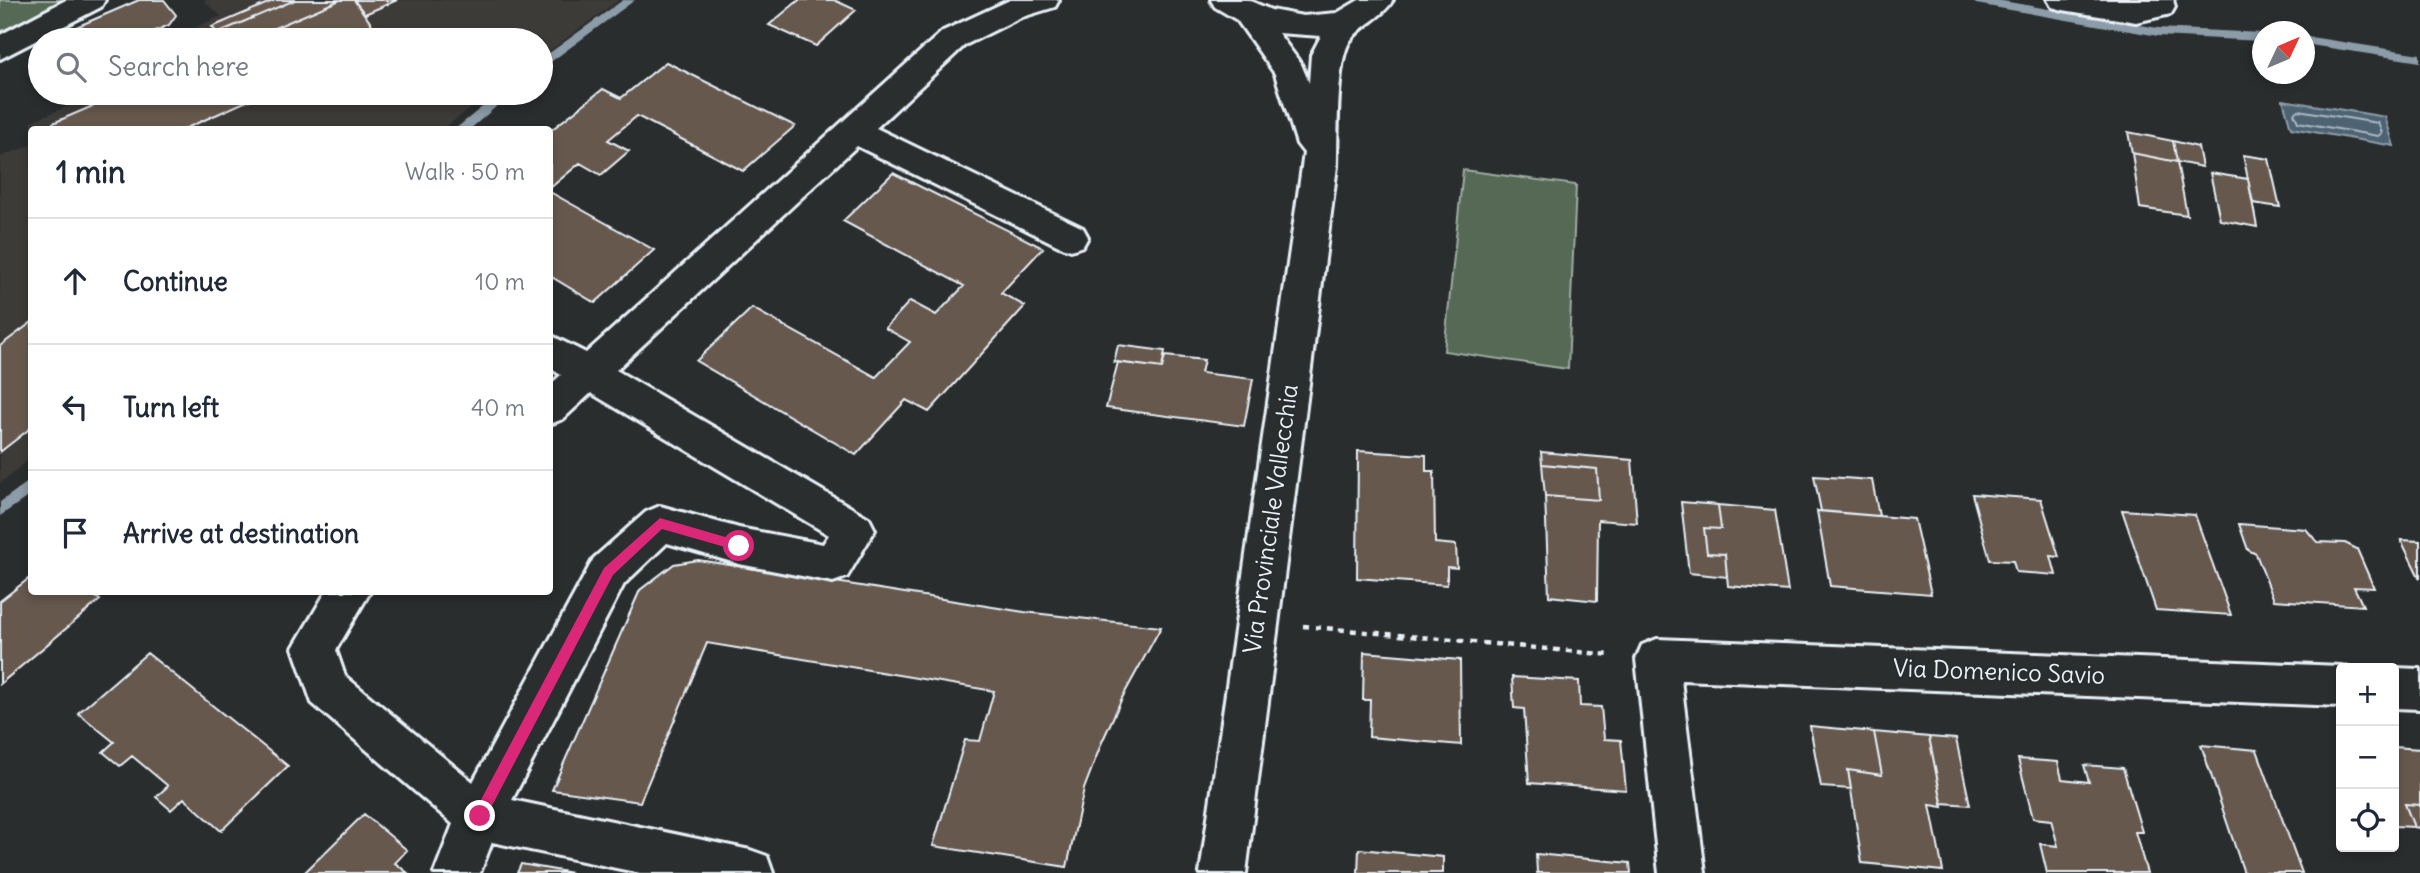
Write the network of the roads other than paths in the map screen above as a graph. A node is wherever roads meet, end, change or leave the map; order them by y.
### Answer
1 (90, 0) edge
2 (1044, 0) edge
3 (2063, 0) edge
4 (2159, 4) edge
5 (1238, 8) edge
6 (1366, 8) edge
7 (38, 28) edge
8 (28, 33) edge
9 (0, 48) edge
10 (852, 130) junction
11 (1320, 166) junction
12 (1071, 237) dead end
13 (553, 352) edge
14 (590, 372) junction
15 (553, 405) edge
16 (347, 595) edge
17 (2336, 686) edge
18 (2399, 688) edge
19 (2420, 689) edge
20 (480, 816) junction
21 (457, 873) edge
22 (750, 873) edge
23 (1223, 873) edge
24 (1682, 873) edge

1 - 7 street
2 - 10 street
3 - 4 street
5 - 6 street, Via Provinciale Vallecchia
5 - 11 street, Via Provinciale Vallecchia
6 - 11 street, Via Provinciale Vallecchia
8 - 9 street
10 - 12 street
10 - 14 street
11 - 23 street, Via Provinciale Vallecchia
13 - 14 street
14 - 15 street
14 - 20 street
16 - 20 street
17 - 24 street, Via Domenico Savio
18 - 19 street
20 - 21 street
20 - 22 street

